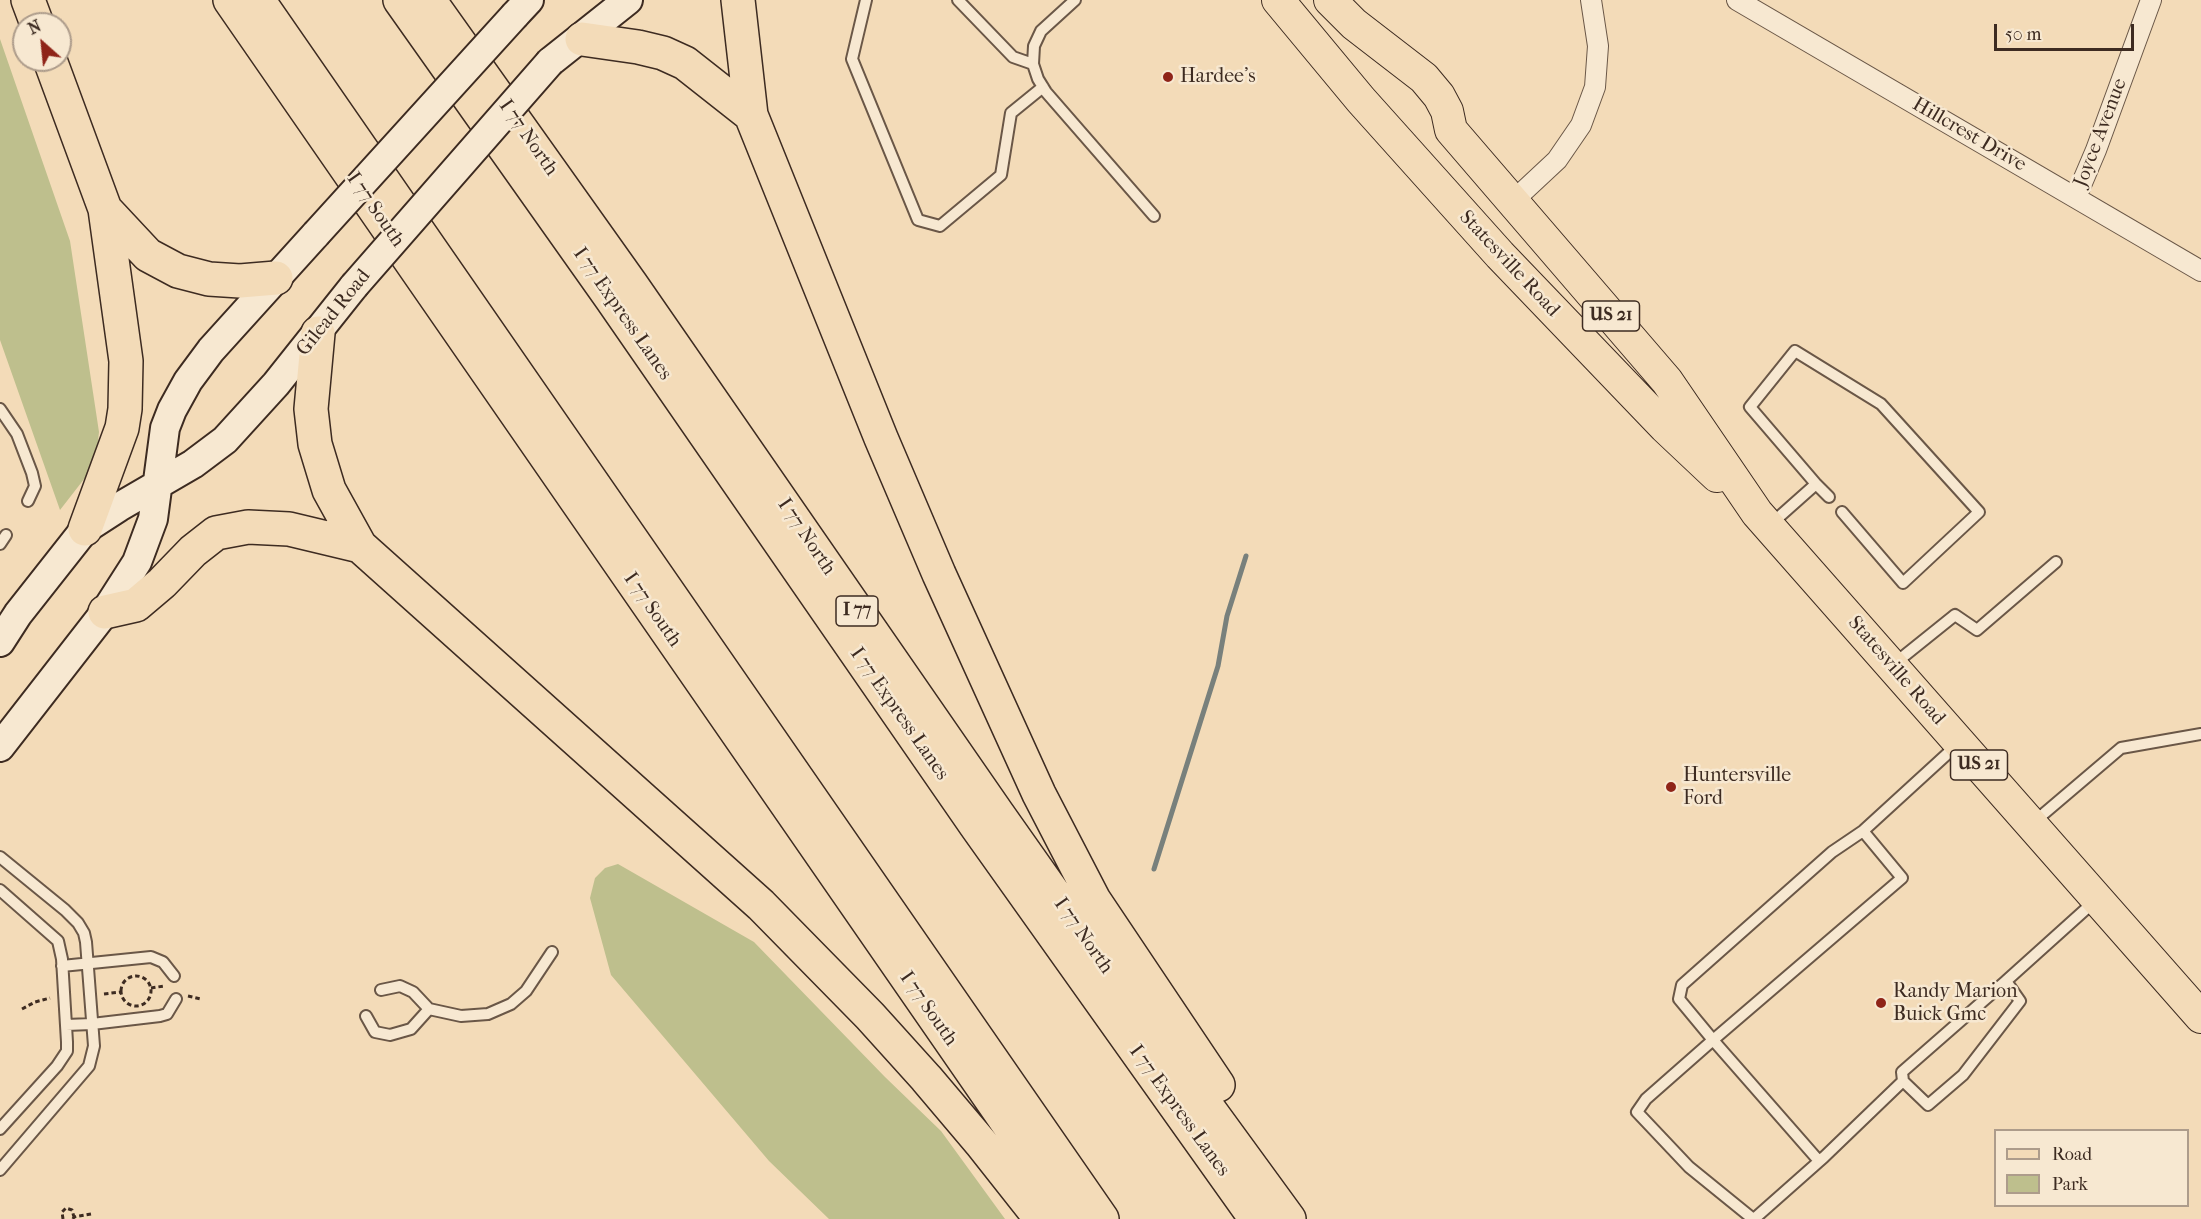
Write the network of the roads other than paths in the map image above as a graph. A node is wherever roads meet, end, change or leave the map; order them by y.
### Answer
1 (230, 0) edge
2 (258, 0) edge
3 (400, 0) edge
4 (429, 0) edge
5 (628, 0) edge
6 (866, 0) edge
7 (958, 0) edge
8 (1076, 0) edge
9 (1278, 0) edge
10 (1330, 0) edge
11 (1591, 0) edge
12 (1737, 0) edge
13 (2151, 0) edge
14 (522, 8) edge
15 (742, 9) edge
16 (582, 39) junction
17 (1033, 64) junction
18 (54, 72) edge
19 (1043, 87) junction
20 (1361, 100) junction
21 (751, 115) junction
22 (1451, 130) junction
23 (2076, 197) junction
24 (1512, 202) junction
25 (105, 209) junction
26 (1154, 216) dead end
27 (2201, 271) edge
28 (276, 278) junction
29 (318, 333) junction
30 (1, 415) edge
31 (1816, 484) junction
32 (157, 486) junction
33 (1829, 497) dead end
34 (28, 501) dead end
35 (1842, 512) dead end
36 (1763, 520) junction
37 (85, 529) junction
38 (360, 546) junction
39 (2056, 562) dead end
40 (105, 612) junction
41 (0, 642) edge
42 (1892, 666) junction
43 (2201, 734) edge
44 (1959, 742) junction
45 (0, 747) edge
46 (2031, 824) junction
47 (1863, 831) junction
48 (0, 857) edge
49 (0, 890) edge
50 (2097, 899) junction
51 (552, 952) dead end
52 (88, 963) junction
53 (62, 966) junction
54 (174, 976) dead end
55 (2006, 981) junction
56 (381, 990) dead end
57 (176, 999) dead end
58 (2194, 1004) edge
59 (429, 1009) junction
60 (366, 1016) dead end
61 (66, 1024) junction
62 (92, 1024) junction
63 (1713, 1040) junction
64 (1903, 1081) junction
65 (0, 1130) edge
66 (1819, 1161) junction
67 (0, 1170) edge
68 (1041, 1219) edge
69 (1074, 1219) edge
70 (1102, 1219) edge
71 (1256, 1219) edge
72 (1289, 1219) edge
73 (1307, 1219) edge
74 (1753, 1219) edge

1 - 69 highway, I 77 South
2 - 70 highway
3 - 71 highway, I 77 Express Lanes / I 77
4 - 72 highway, I 77 North / I 77
5 - 16 main road, Gilead Road
6 - 19 lane
7 - 17 lane
8 - 17 lane
9 - 20 main road, Statesville Road / US 21
10 - 22 main road, Statesville Road / US 21
11 - 24 street
12 - 23 street, Hillcrest Drive
13 - 23 street, Joyce Avenue
14 - 28 main road, bridge
15 - 21 highway
16 - 21 highway
16 - 29 main road, Gilead Road, bridge
17 - 19 lane
18 - 25 highway
19 - 26 lane
20 - 22 main road
20 - 36 main road, Statesville Road / US 21
21 - 73 highway
22 - 24 main road, Statesville Road / US 21
23 - 27 street, Hillcrest Drive
24 - 36 main road, Statesville Road / US 21
25 - 28 highway
25 - 37 highway
28 - 32 main road
29 - 32 main road, Gilead Road
29 - 38 highway
30 - 34 lane
31 - 33 lane
31 - 35 lane
31 - 36 lane
32 - 37 main road, Gilead Road
32 - 40 main road
36 - 42 main road, Statesville Road / US 21
37 - 41 main road, Gilead Road
38 - 40 highway
38 - 68 highway
39 - 42 lane
40 - 45 main road
42 - 44 main road, Statesville Road / US 21
43 - 46 lane
44 - 46 main road, Statesville Road / US 21
44 - 47 lane
46 - 50 main road, Statesville Road / US 21
47 - 63 lane
47 - 63 lane
48 - 52 lane
49 - 53 lane
50 - 55 lane
50 - 58 main road, Statesville Road / US 21
51 - 59 lane
52 - 53 lane
52 - 54 lane
52 - 62 lane
53 - 61 lane
55 - 64 lane
55 - 64 lane
56 - 59 lane
57 - 62 lane
59 - 60 lane
61 - 62 lane
61 - 65 lane
62 - 67 lane
63 - 66 lane
63 - 74 lane
64 - 66 lane
66 - 74 lane

